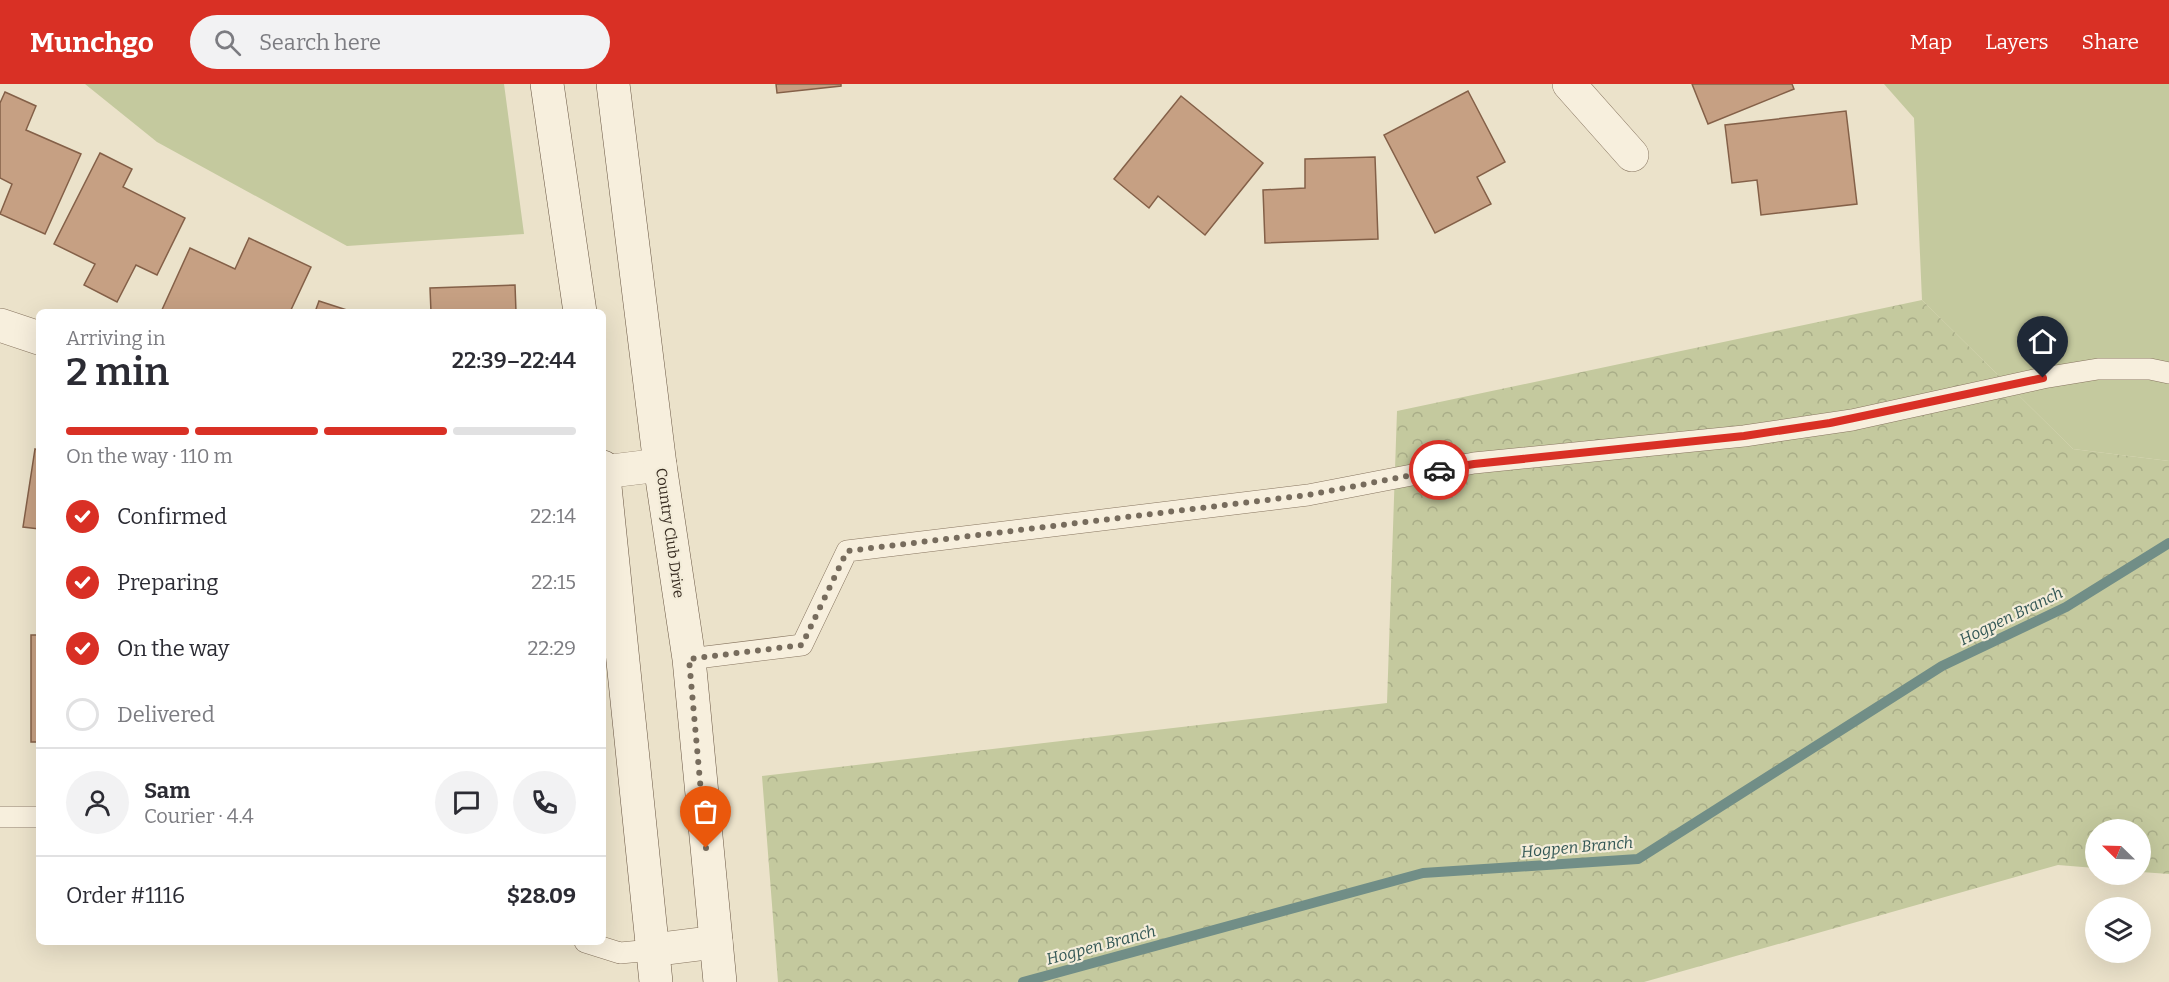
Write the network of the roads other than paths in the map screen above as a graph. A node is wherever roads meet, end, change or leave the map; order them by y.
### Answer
1 (547, 84) edge
2 (613, 84) edge
3 (1569, 84) edge
4 (1632, 155) dead end
5 (580, 309) edge
6 (0, 326) edge
7 (36, 337) edge
8 (2169, 372) edge
9 (660, 465) junction
10 (606, 472) edge
11 (606, 501) edge
12 (689, 659) junction
13 (0, 817) edge
14 (36, 817) edge
15 (716, 942) junction
16 (595, 945) edge
17 (652, 950) junction
18 (656, 982) edge
19 (720, 982) edge

1 - 5 main road
2 - 9 main road, Country Club Drive
3 - 4 main road
6 - 7 main road
8 - 12 lane
9 - 10 main road
9 - 12 main road, Country Club Drive
11 - 17 main road
12 - 15 main road, Country Club Drive
13 - 14 lane
15 - 17 main road
15 - 19 main road, Country Club Drive
16 - 17 lane
17 - 18 main road

